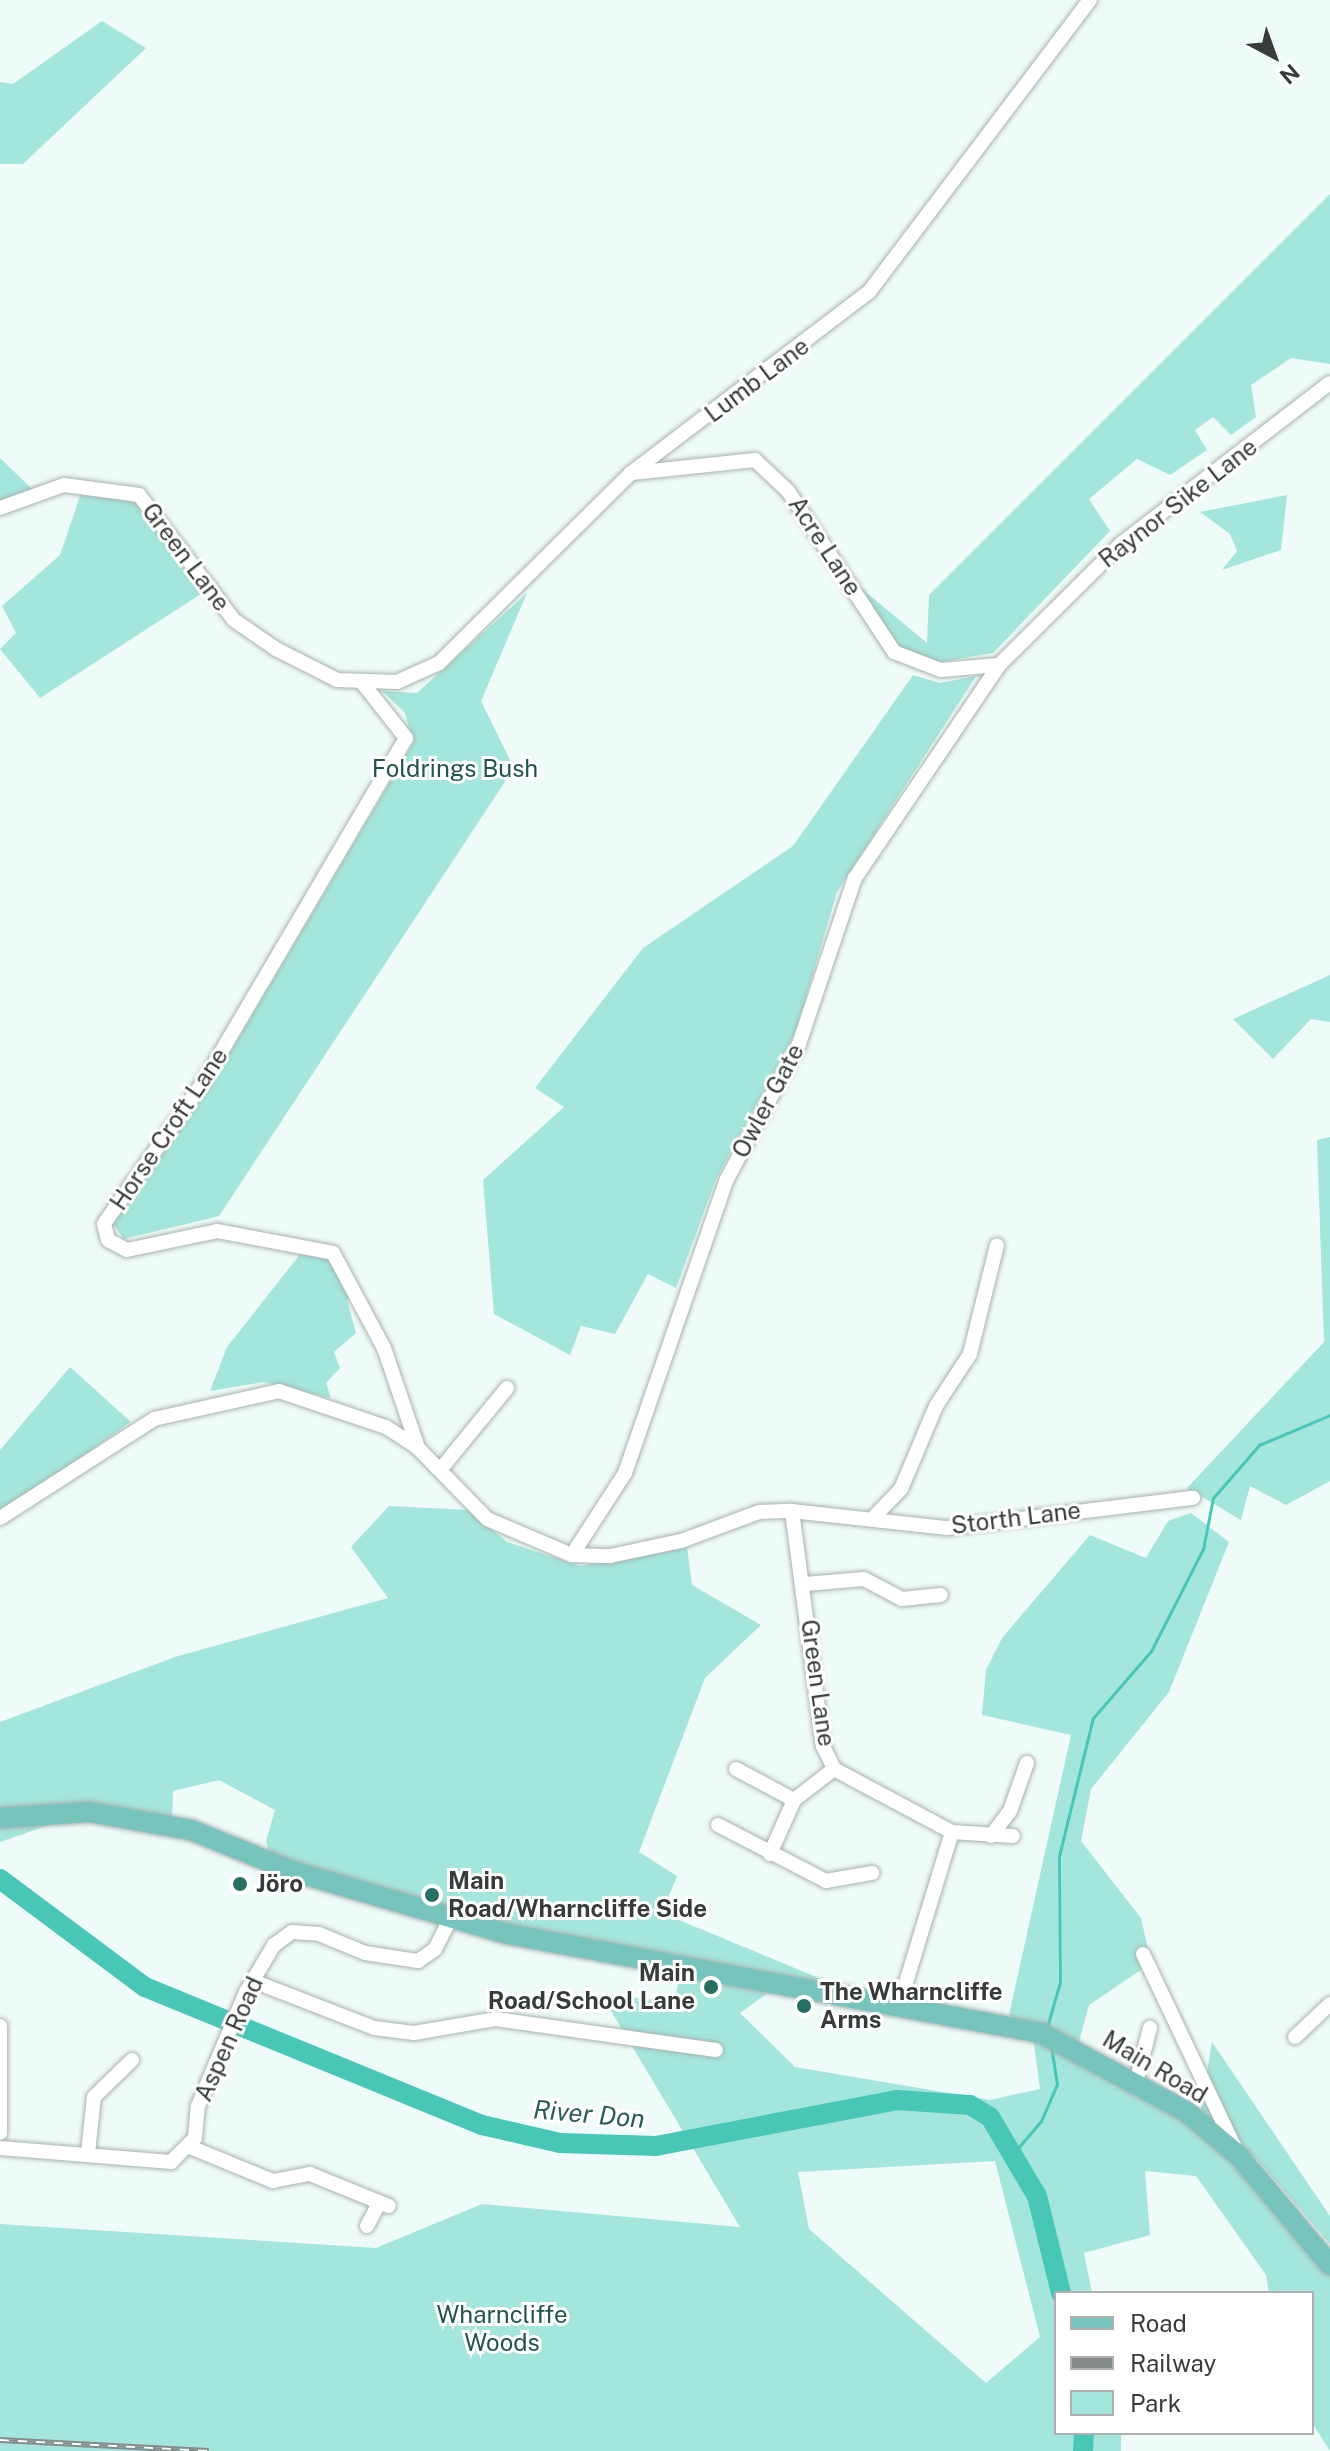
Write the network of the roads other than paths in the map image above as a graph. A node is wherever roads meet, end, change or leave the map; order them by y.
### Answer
1 (1090, 0) edge
2 (1330, 383) edge
3 (631, 473) junction
4 (0, 508) edge
5 (999, 665) junction
6 (361, 681) junction
7 (997, 1245) dead end
8 (507, 1388) dead end
9 (418, 1448) junction
10 (440, 1470) junction
11 (1193, 1498) dead end
12 (792, 1511) junction
13 (0, 1518) edge
14 (873, 1518) junction
15 (572, 1555) junction
16 (805, 1584) junction
17 (941, 1595) dead end
18 (1027, 1763) dead end
19 (736, 1769) dead end
20 (834, 1769) junction
21 (794, 1800) junction
22 (0, 1818) edge
23 (718, 1825) dead end
24 (952, 1832) junction
25 (991, 1836) junction
26 (1013, 1836) dead end
27 (770, 1854) junction
28 (872, 1873) dead end
29 (451, 1917) junction
30 (1143, 1954) dead end
31 (250, 1987) junction
32 (900, 2002) junction
33 (1330, 2004) edge
34 (0, 2026) edge
35 (1150, 2028) dead end
36 (1295, 2037) dead end
37 (716, 2050) dead end
38 (132, 2060) dead end
39 (1136, 2082) junction
40 (0, 2133) edge
41 (190, 2147) junction
42 (0, 2148) edge
43 (88, 2153) junction
44 (1239, 2156) junction
45 (367, 2226) dead end
46 (1330, 2265) edge

1 - 3 street, Lumb Lane
2 - 5 street, Raynor Sike Lane
3 - 5 street, Acre Lane
3 - 6 street, Lumb Lane
4 - 6 street, Green Lane
5 - 15 street, Owler Gate
6 - 9 street, Horse Croft Lane
7 - 14 street
8 - 10 street
9 - 10 street
9 - 13 street
10 - 15 street
11 - 14 street, Storth Lane
12 - 14 street, Storth Lane
12 - 15 street
12 - 16 street, Green Lane
16 - 17 street
16 - 20 street, Green Lane
18 - 25 street
19 - 21 street
20 - 21 street
20 - 24 street, Green Lane
21 - 27 street
22 - 29 main road, Main Road
23 - 27 street
24 - 25 street
24 - 32 street
25 - 26 street
27 - 28 street
29 - 31 street, Aspen Road
29 - 32 main road, Main Road
30 - 44 street
31 - 37 street
31 - 41 street, Aspen Road
32 - 39 main road, Main Road
33 - 36 street
34 - 40 street
35 - 39 street
38 - 43 street
39 - 44 main road, Main Road
41 - 43 street
41 - 45 street
42 - 43 street
44 - 46 main road, Main Road

